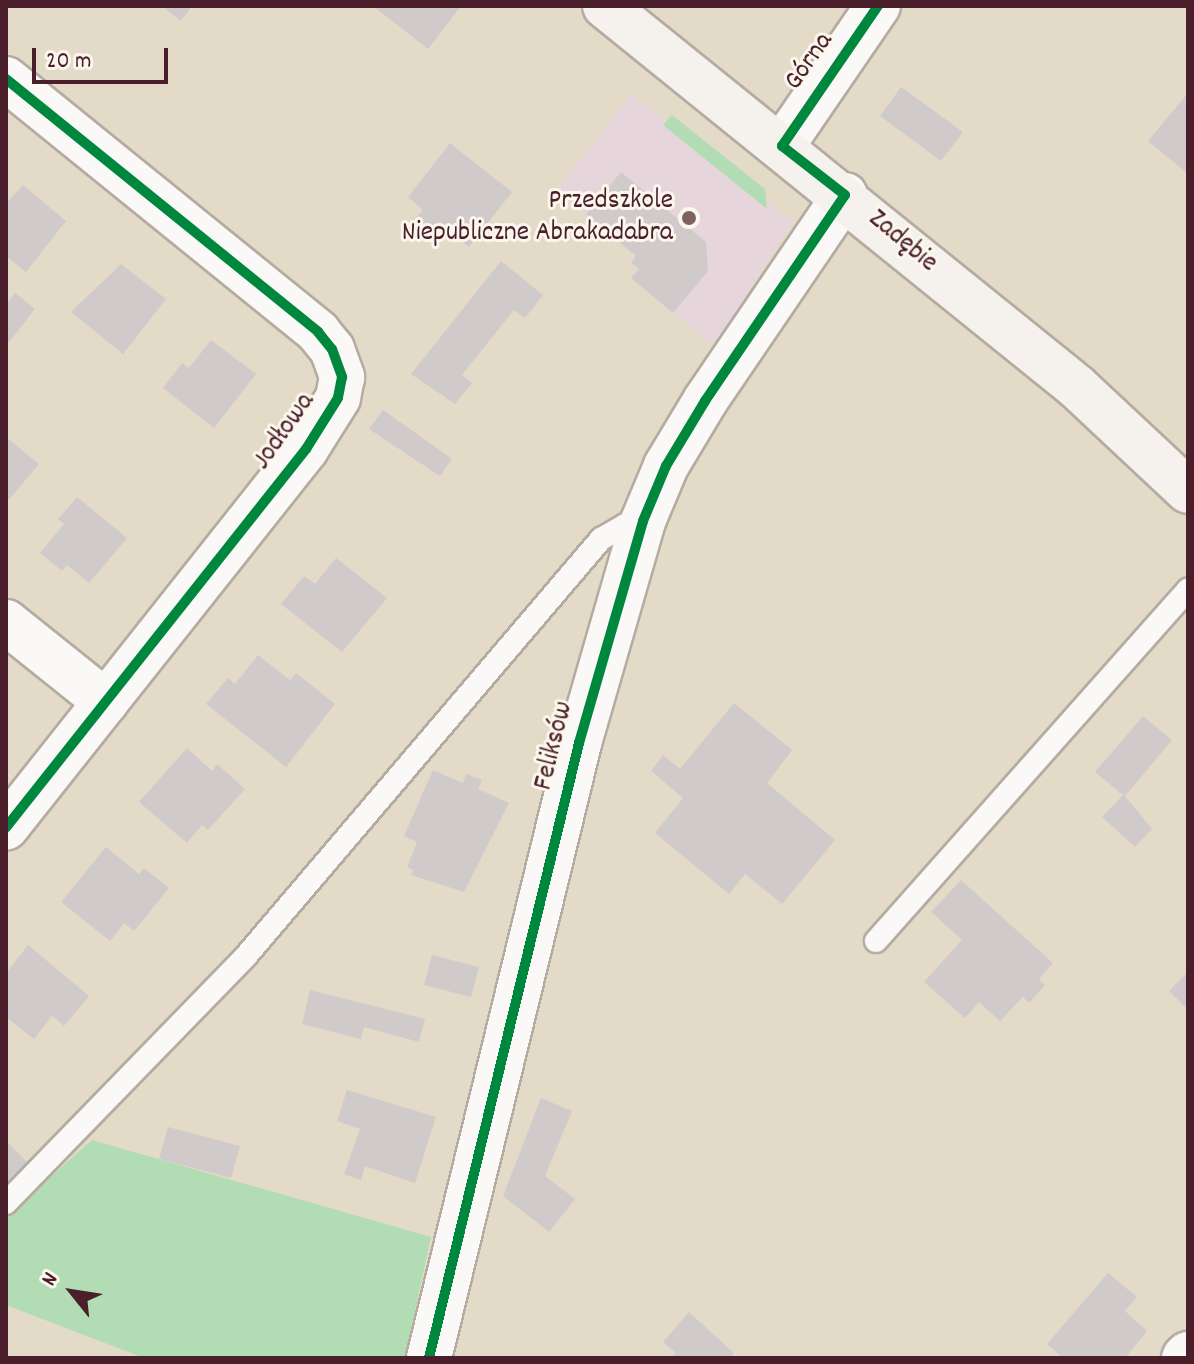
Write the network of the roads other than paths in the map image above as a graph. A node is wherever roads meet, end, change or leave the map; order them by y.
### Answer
1 (605, 6) edge
2 (878, 6) edge
3 (6, 79) edge
4 (782, 146) junction
5 (845, 195) junction
6 (1188, 491) edge
7 (643, 521) junction
8 (1188, 589) edge
9 (6, 622) edge
10 (106, 702) junction
11 (6, 828) edge
12 (876, 941) dead end
13 (6, 1203) edge
14 (429, 1358) edge

1 - 4 street, Zadębie
2 - 4 street, Górna
3 - 10 street, Jodłowa
4 - 5 street, Zadębie
5 - 6 street, Zadębie
5 - 7 street, Feliksów
7 - 13 lane
7 - 14 street, Feliksów
8 - 12 lane
9 - 10 street
10 - 11 street, Jodłowa

